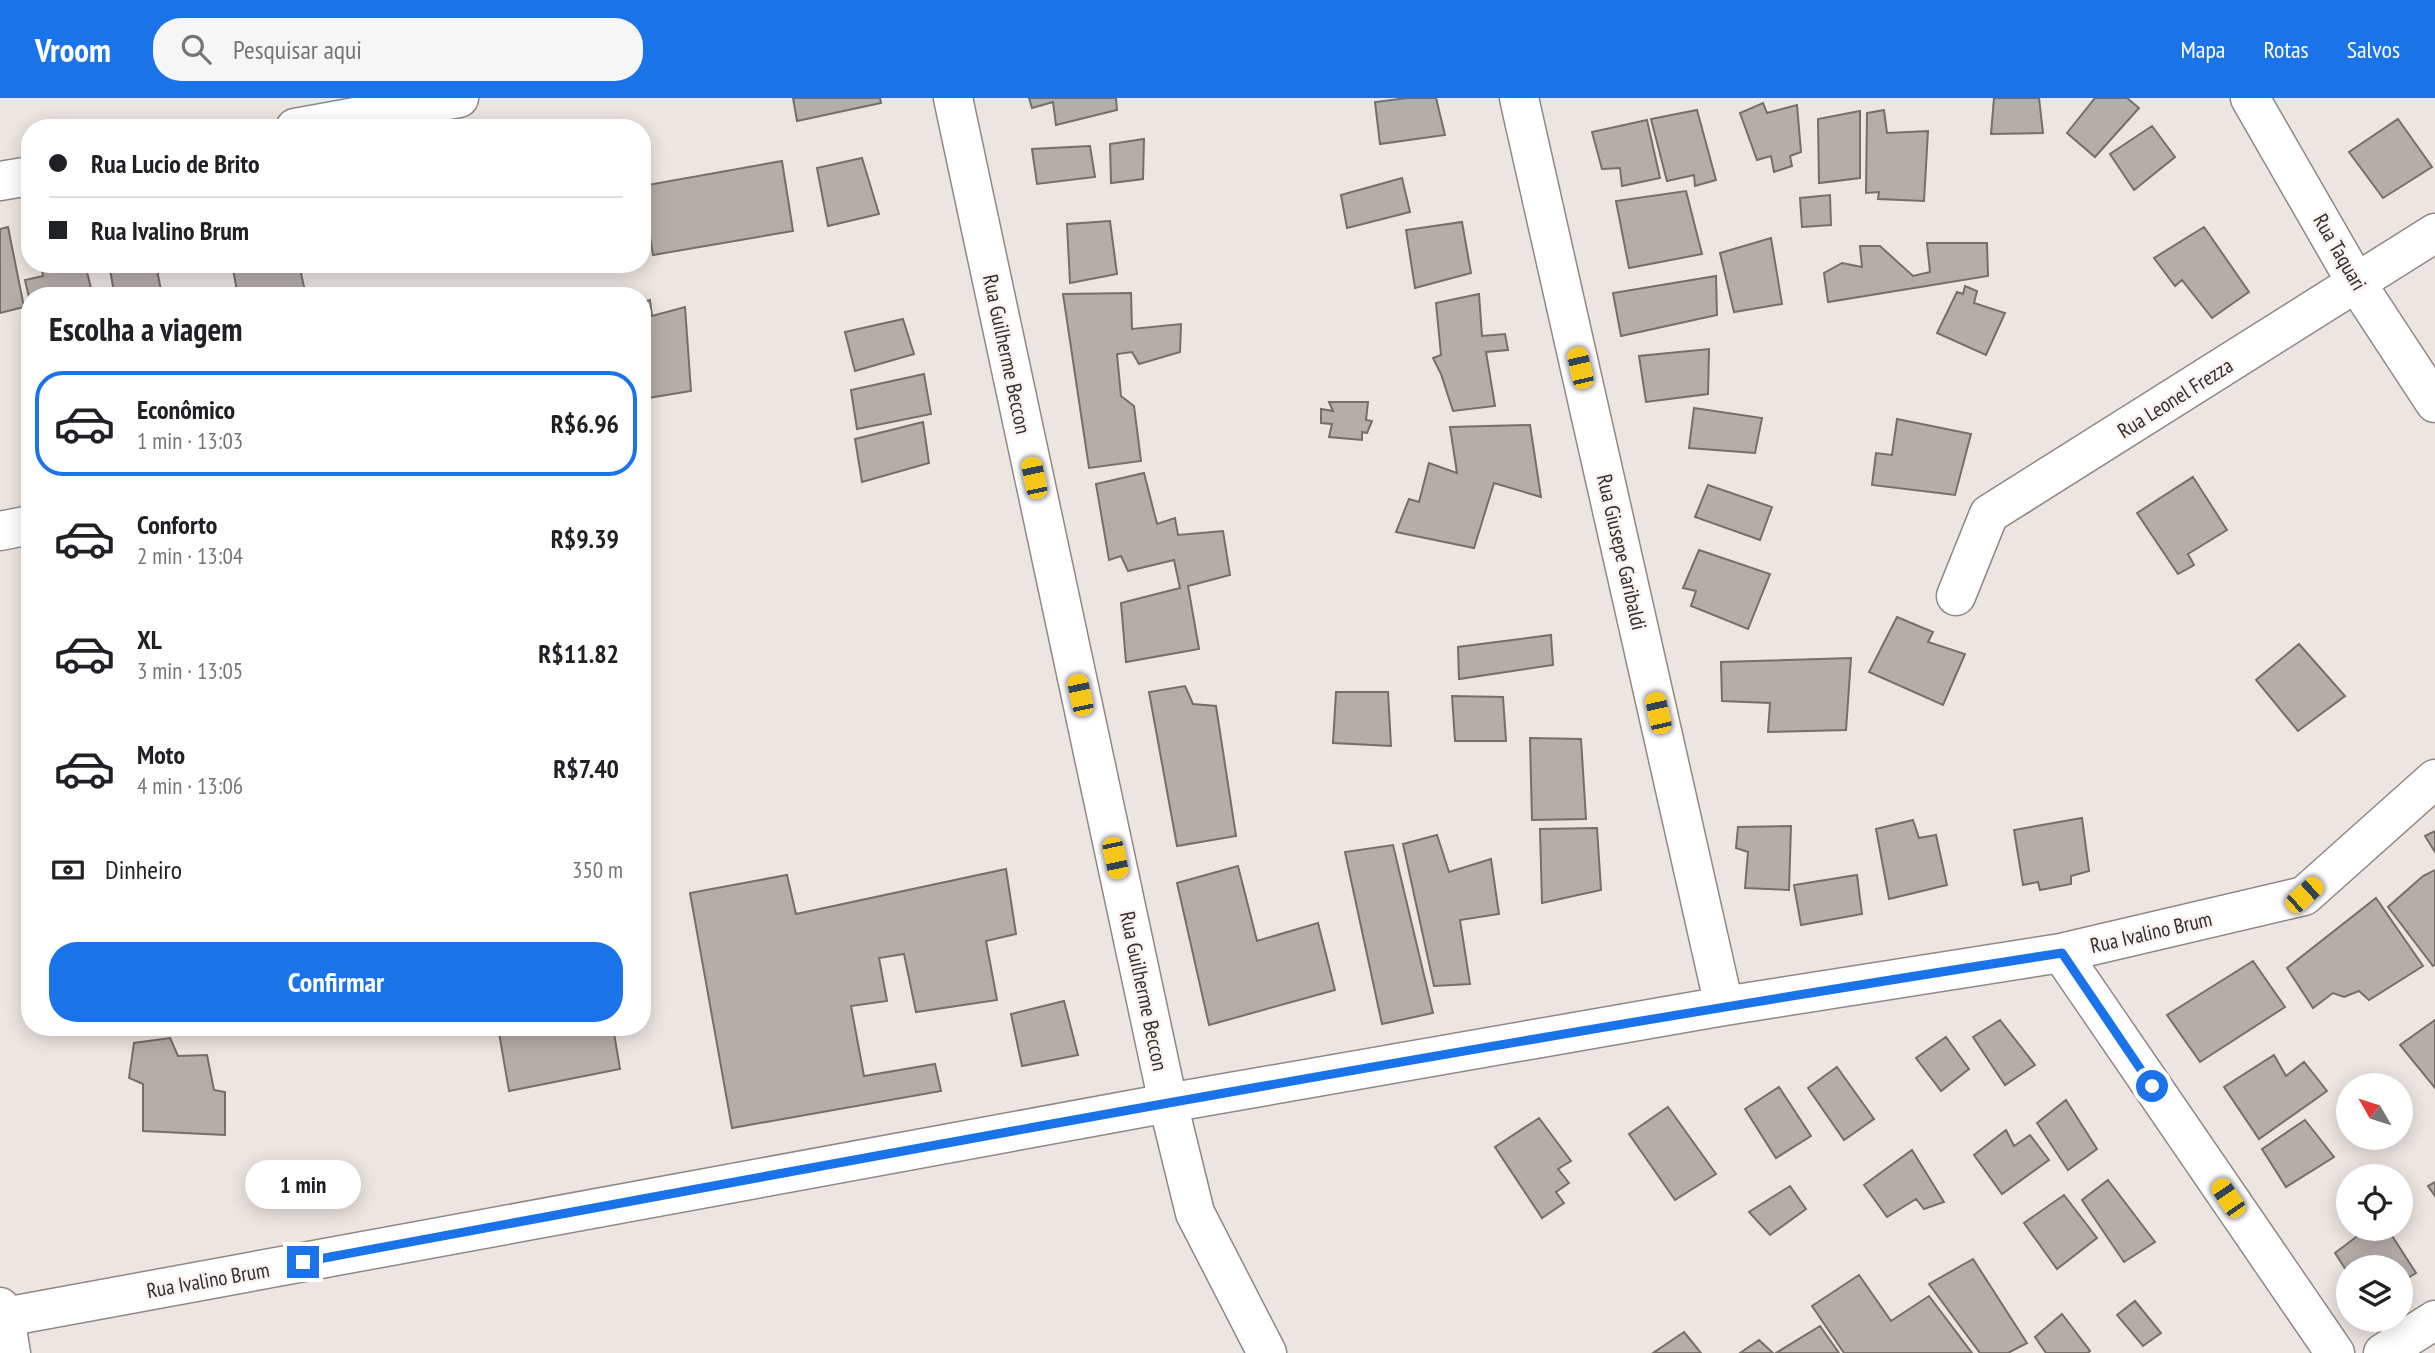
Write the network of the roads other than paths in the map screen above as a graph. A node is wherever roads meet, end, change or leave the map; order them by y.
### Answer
1 (459, 98) edge
2 (953, 98) edge
3 (1519, 98) edge
4 (2250, 98) edge
5 (344, 119) edge
6 (21, 178) edge
7 (0, 181) edge
8 (2435, 233) edge
9 (2357, 284) junction
10 (2435, 403) edge
11 (21, 527) edge
12 (0, 531) edge
13 (1956, 596) dead end
14 (2435, 779) edge
15 (2062, 953) junction
16 (1724, 1006) junction
17 (1168, 1103) junction
18 (2435, 1320) edge
19 (9, 1335) edge
20 (1267, 1353) edge
21 (2334, 1353) edge
22 (2383, 1353) edge

1 - 5 street
2 - 17 street, Rua Guilherme Beccon
3 - 16 street, Rua Giusepe Garibaldi
4 - 9 street, Rua Taquari
6 - 7 street
8 - 9 street, Rua Leonel Frezza
9 - 10 street, Rua Taquari
9 - 13 street, Rua Leonel Frezza
11 - 12 street
14 - 15 street, Rua Ivalino Brum
15 - 16 street, Rua Ivalino Brum
15 - 21 street
16 - 17 street, Rua Ivalino Brum
17 - 19 street, Rua Ivalino Brum
17 - 20 street, Rua Guilherme Beccon
18 - 22 street

